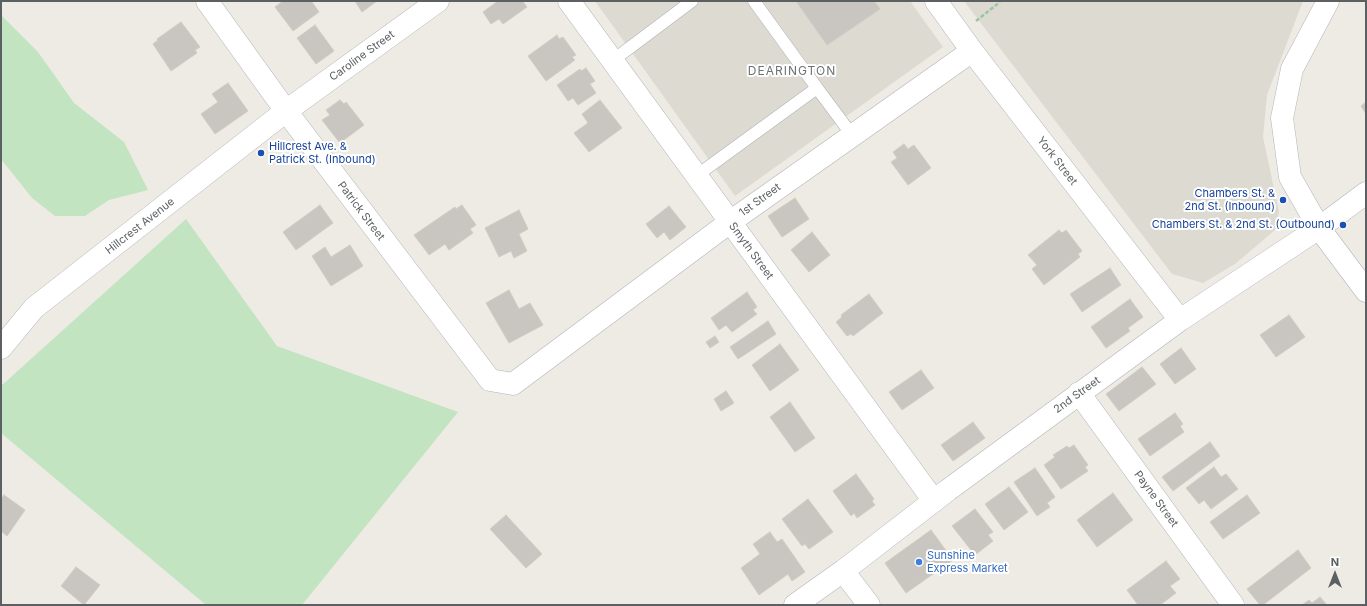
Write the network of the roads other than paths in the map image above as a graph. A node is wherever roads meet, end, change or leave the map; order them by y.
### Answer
1 (207, 1) edge
2 (438, 1) edge
3 (569, 1) edge
4 (692, 1) edge
5 (754, 1) edge
6 (936, 1) edge
7 (1328, 1) edge
8 (972, 51) junction
9 (612, 60) junction
10 (817, 88) junction
11 (286, 111) junction
12 (852, 135) junction
13 (696, 176) junction
14 (1366, 193) edge
15 (730, 222) junction
16 (1319, 228) junction
17 (1366, 291) edge
18 (1180, 320) junction
19 (1, 348) edge
20 (514, 384) joint
21 (1079, 394) junction
22 (934, 501) junction
23 (843, 571) junction
24 (794, 605) edge
25 (869, 605) edge
26 (1233, 605) edge

1 - 11 street, Patrick Street
2 - 11 street, Caroline Street
3 - 9 street, Smyth Street
4 - 9 lane
5 - 10 lane
6 - 8 street, York Street
7 - 16 street
8 - 12 street, 1st Street
8 - 18 street, York Street
9 - 13 street, Smyth Street
10 - 12 lane
10 - 13 lane
11 - 19 street, Hillcrest Avenue
11 - 20 street, Patrick Street
12 - 15 street, 1st Street
13 - 15 street, Smyth Street
14 - 16 street, 2nd Street
15 - 20 street, 1st Street
15 - 22 street, Smyth Street
16 - 17 street
16 - 18 street, 2nd Street
18 - 21 street, 2nd Street
21 - 22 street, 2nd Street
21 - 26 street, Payne Street
22 - 23 street, 2nd Street
23 - 24 street, 2nd Street
23 - 25 street

